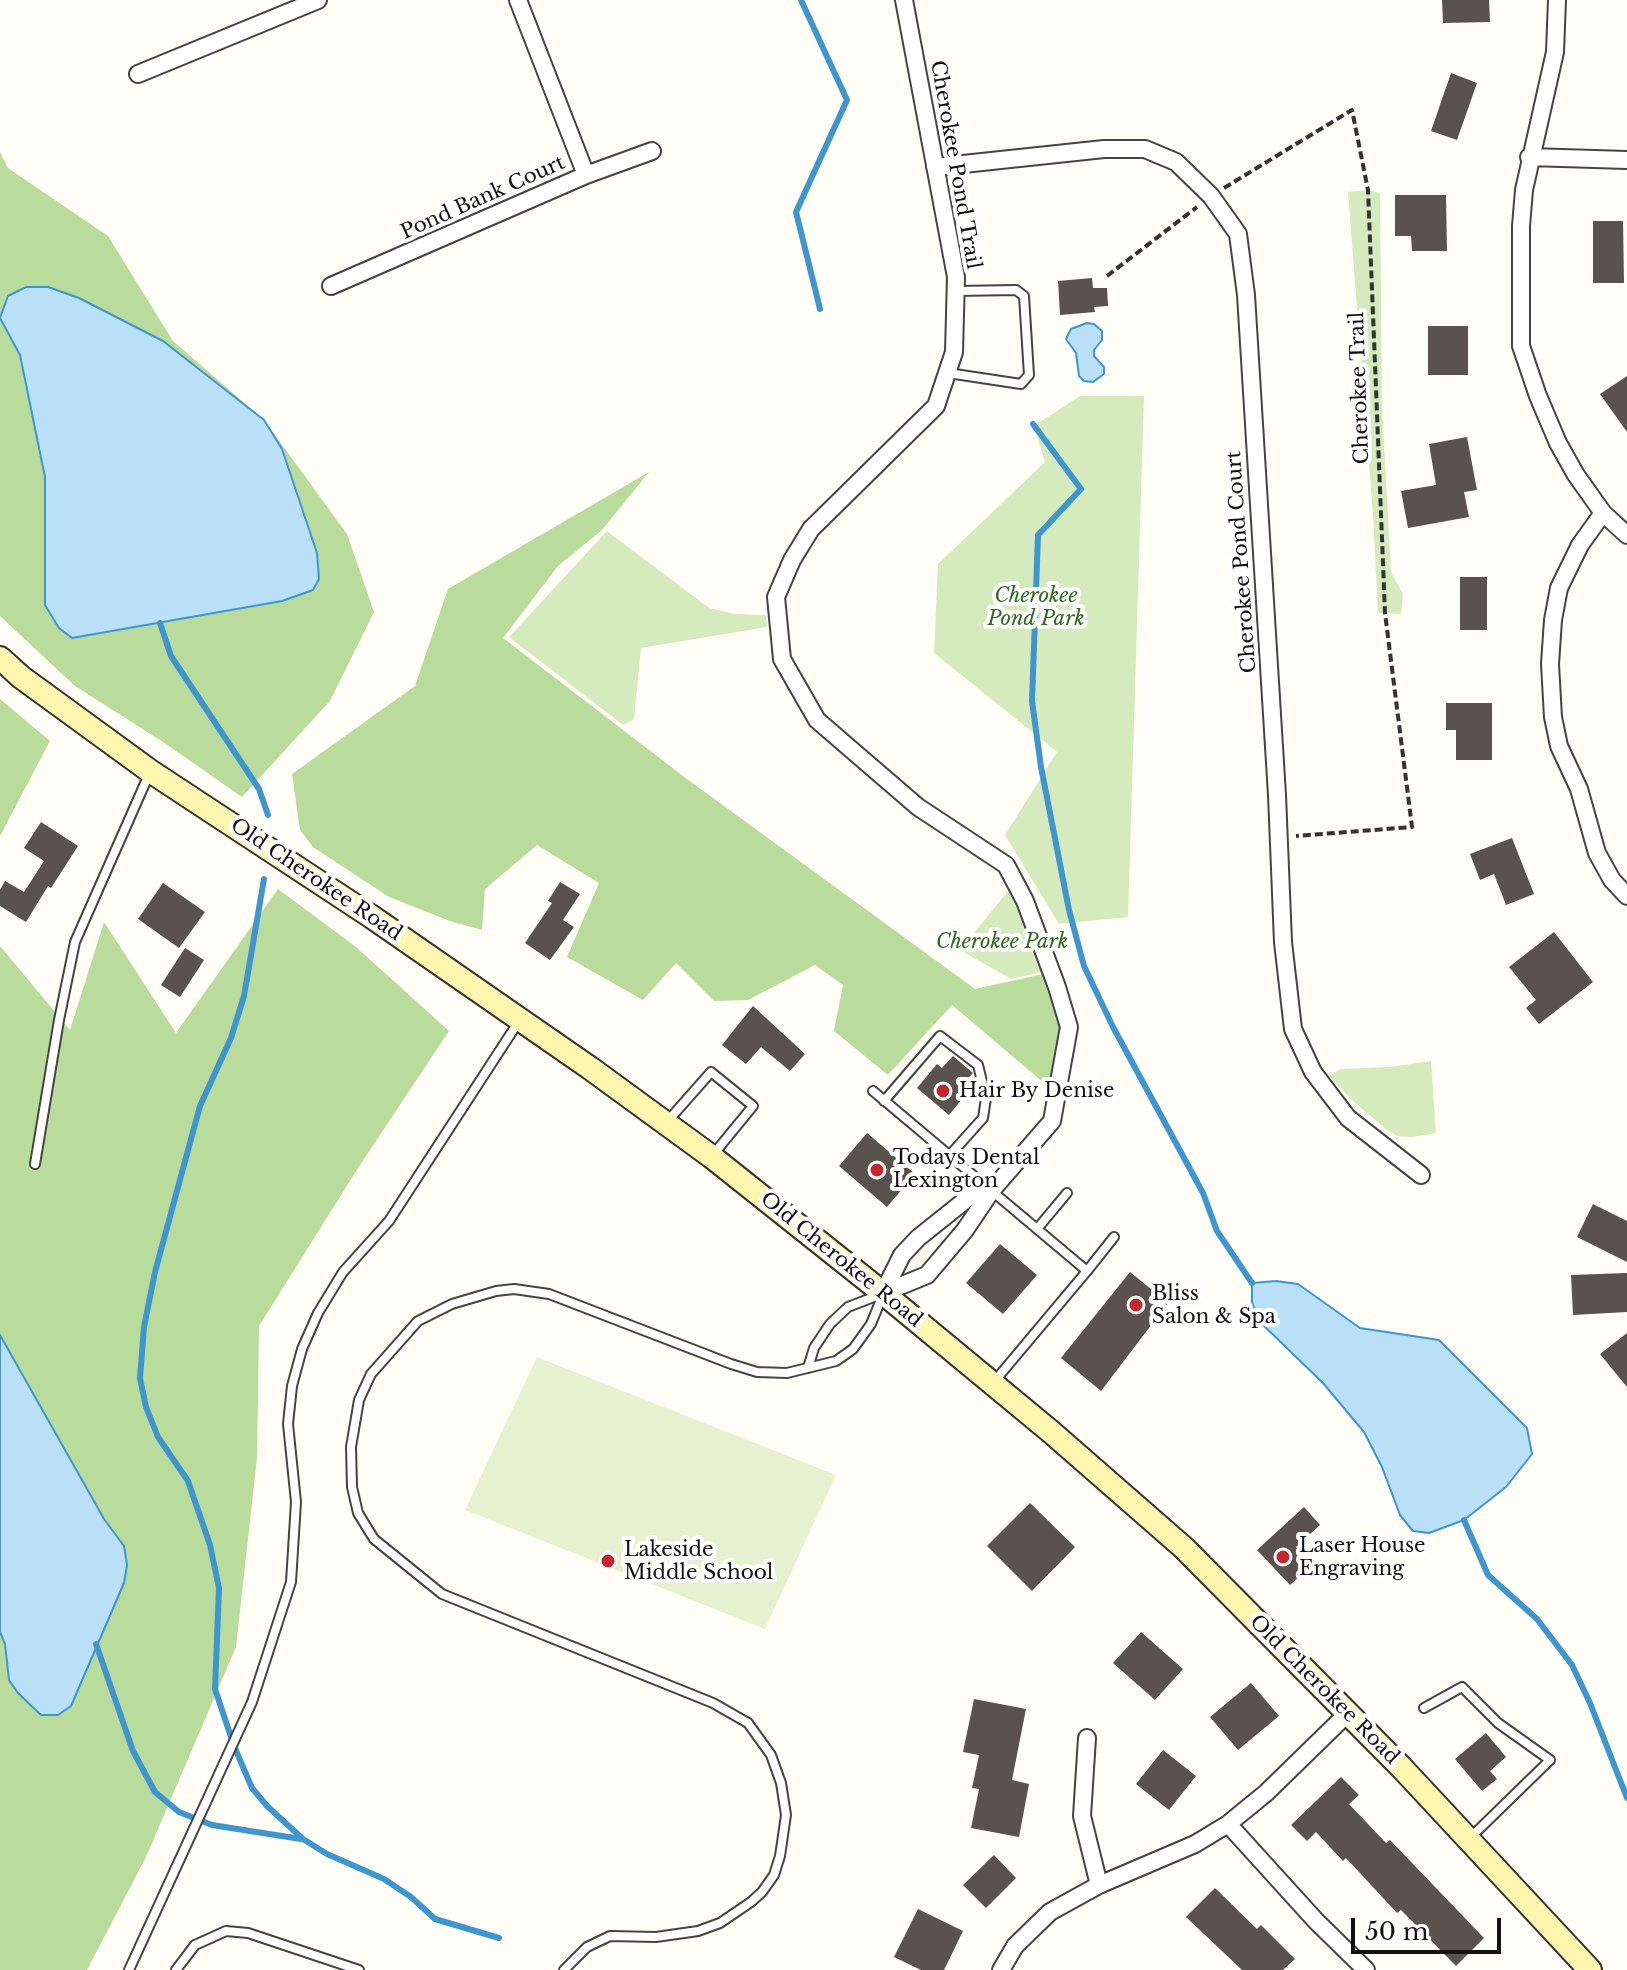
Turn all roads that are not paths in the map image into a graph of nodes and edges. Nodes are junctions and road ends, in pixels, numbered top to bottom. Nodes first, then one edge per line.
1 (318, 0) edge
2 (518, 0) edge
3 (904, 0) edge
4 (1557, 0) edge
5 (138, 74) dead end
6 (652, 151) dead end
7 (1529, 157) junction
8 (1627, 160) edge
9 (935, 167) junction
10 (586, 175) junction
11 (331, 286) dead end
12 (956, 291) junction
13 (948, 373) junction
14 (1603, 513) junction
15 (1627, 535) edge
16 (0, 658) edge
17 (150, 771) junction
18 (1627, 896) edge
19 (520, 1019) junction
20 (873, 1091) dead end
21 (884, 1101) junction
22 (666, 1123) junction
23 (950, 1155) junction
24 (712, 1157) junction
25 (35, 1164) dead end
26 (1421, 1175) dead end
27 (992, 1190) junction
28 (1067, 1193) dead end
29 (1037, 1229) junction
30 (1114, 1237) dead end
31 (1087, 1271) junction
32 (883, 1293) junction
33 (808, 1368) junction
34 (993, 1384) junction
35 (1424, 1708) dead end
36 (1347, 1714) junction
37 (1087, 1738) dead end
38 (1228, 1824) junction
39 (1468, 1839) junction
40 (1099, 1885) junction
41 (129, 1970) edge
42 (176, 1970) edge
43 (359, 1970) edge
44 (564, 1970) edge
45 (1001, 1970) edge
46 (1366, 1970) edge
47 (1590, 1970) edge

1 - 5 street
2 - 10 street
3 - 9 street, Cherokee Pond Trail
4 - 7 street
6 - 10 street, Pond Bank Court
7 - 8 street
7 - 14 street
9 - 12 street, Cherokee Pond Trail
9 - 26 street, Cherokee Pond Court
10 - 11 street, Pond Bank Court
12 - 13 street, Cherokee Pond Trail
12 - 13 lane
13 - 27 street, Cherokee Pond Trail
14 - 15 street
14 - 18 street
16 - 17 street, Old Cherokee Road
17 - 19 street, Old Cherokee Road
17 - 25 lane
19 - 22 street, Old Cherokee Road
19 - 41 lane
20 - 21 lane
21 - 23 lane
21 - 23 lane
22 - 24 street, Old Cherokee Road
22 - 24 lane
23 - 27 lane
24 - 32 street, Old Cherokee Road
27 - 29 lane
27 - 32 street, Cherokee Pond Trail
27 - 32 street, Cherokee Pond Trail
28 - 29 lane
29 - 31 lane
30 - 31 lane
31 - 34 lane
32 - 33 lane
32 - 33 lane
32 - 34 street, Old Cherokee Road
33 - 44 lane
34 - 36 street, Old Cherokee Road
35 - 39 lane
36 - 38 street
36 - 39 street, Old Cherokee Road
37 - 40 street
38 - 40 street
38 - 46 street
39 - 47 street, Old Cherokee Road
40 - 45 street
42 - 43 lane

